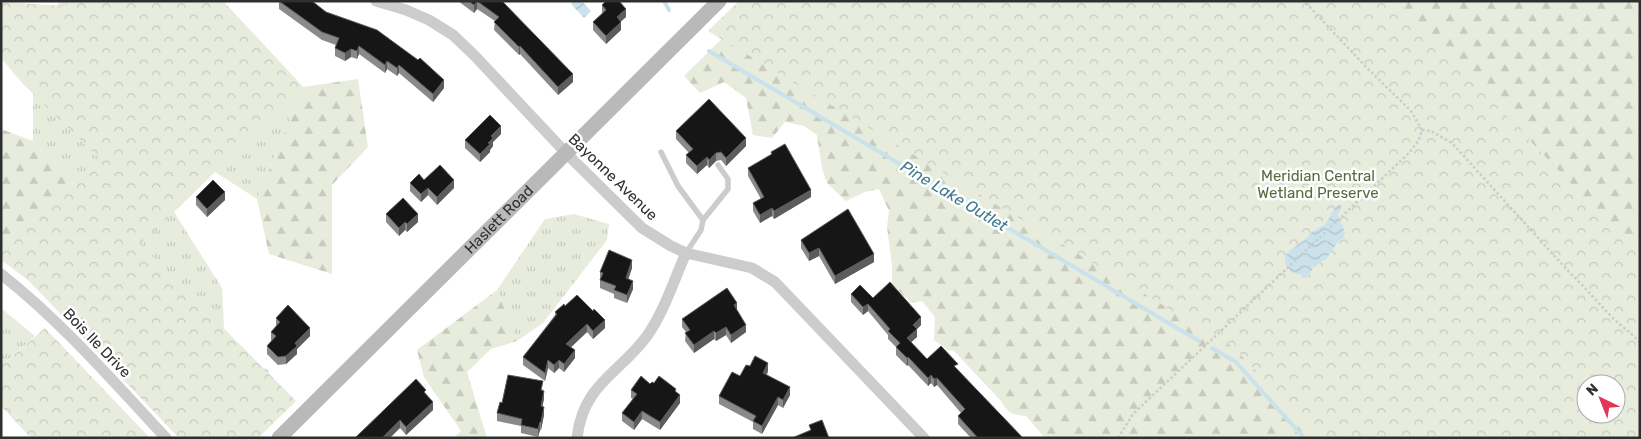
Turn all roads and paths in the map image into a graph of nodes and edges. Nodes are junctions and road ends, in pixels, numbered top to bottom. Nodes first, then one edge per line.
1 (376, 1) edge
2 (719, 1) edge
3 (1304, 1) edge
4 (1422, 130) junction
5 (661, 152) dead end
6 (566, 153) junction
7 (718, 165) dead end
8 (703, 220) junction
9 (686, 253) junction
10 (1, 274) edge
11 (1640, 343) edge
12 (166, 438) edge
13 (279, 438) edge
14 (577, 438) edge
15 (924, 438) edge
16 (1118, 438) edge

1 - 6 street, Bayonne Avenue
2 - 6 main road, Haslett Road
3 - 4 path
4 - 11 path
4 - 16 path
5 - 8 lane
6 - 9 street, Bayonne Avenue
6 - 13 main road, Haslett Road
7 - 8 lane
8 - 9 lane
9 - 14 street
9 - 15 street, Bayonne Avenue
10 - 12 street, Bois Ile Drive

